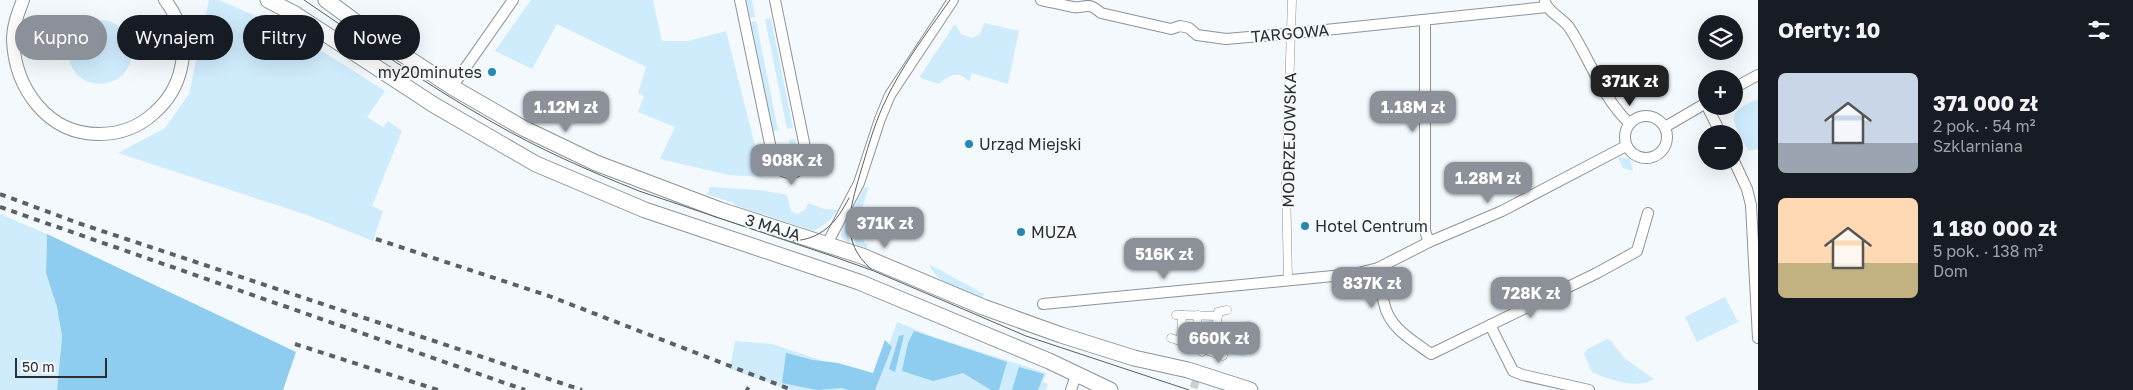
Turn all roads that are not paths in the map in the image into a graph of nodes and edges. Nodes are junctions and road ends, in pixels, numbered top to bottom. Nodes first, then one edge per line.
1 (23, 0) edge
2 (165, 0) edge
3 (268, 0) edge
4 (326, 0) edge
5 (513, 0) edge
6 (740, 0) edge
7 (775, 0) edge
8 (953, 0) edge
9 (1041, 0) edge
10 (1292, 0) edge
11 (1546, 3) edge
12 (1426, 20) junction
13 (1292, 34) junction
14 (1758, 75) edge
15 (1743, 83) edge
16 (452, 87) junction
17 (1698, 108) edge
18 (1629, 123) junction
19 (1665, 127) junction
20 (1626, 146) junction
21 (1738, 170) edge
22 (1648, 213) dead end
23 (1429, 242) junction
24 (827, 244) junction
25 (1378, 268) junction
26 (1288, 281) junction
27 (1043, 304) dead end
28 (1227, 310) dead end
29 (1215, 314) junction
30 (1198, 315) junction
31 (1490, 325) junction
32 (1200, 337) junction
33 (1171, 338) dead end
34 (1758, 338) edge
35 (1181, 339) junction
36 (1202, 350) junction
37 (1223, 356) dead end
38 (1076, 375) junction
39 (1071, 390) edge
40 (1110, 390) edge
41 (1250, 390) edge
42 (1589, 390) edge

1 - 2 street
3 - 38 main road, 3 MAJA
4 - 16 main road, 3 MAJA
5 - 16 street
6 - 7 street
8 - 24 street
9 - 13 street, TARGOWA
10 - 13 street, MODRZEJOWSKA
11 - 12 street, TARGOWA
11 - 18 street
12 - 13 street, TARGOWA
12 - 23 street
13 - 26 street, MODRZEJOWSKA
14 - 15 street
16 - 24 main road, 3 MAJA
17 - 19 street
18 - 19 street
18 - 20 street
19 - 20 street
20 - 23 street
21 - 34 street
22 - 31 street
23 - 25 street
24 - 41 main road, 3 MAJA
25 - 26 street
25 - 31 street
26 - 27 street
28 - 29 street
29 - 30 street
29 - 32 street
30 - 32 street
30 - 35 street
31 - 42 street
32 - 35 street
32 - 36 street
33 - 35 street
35 - 36 street
36 - 37 street
38 - 39 street
38 - 40 main road, 3 MAJA

